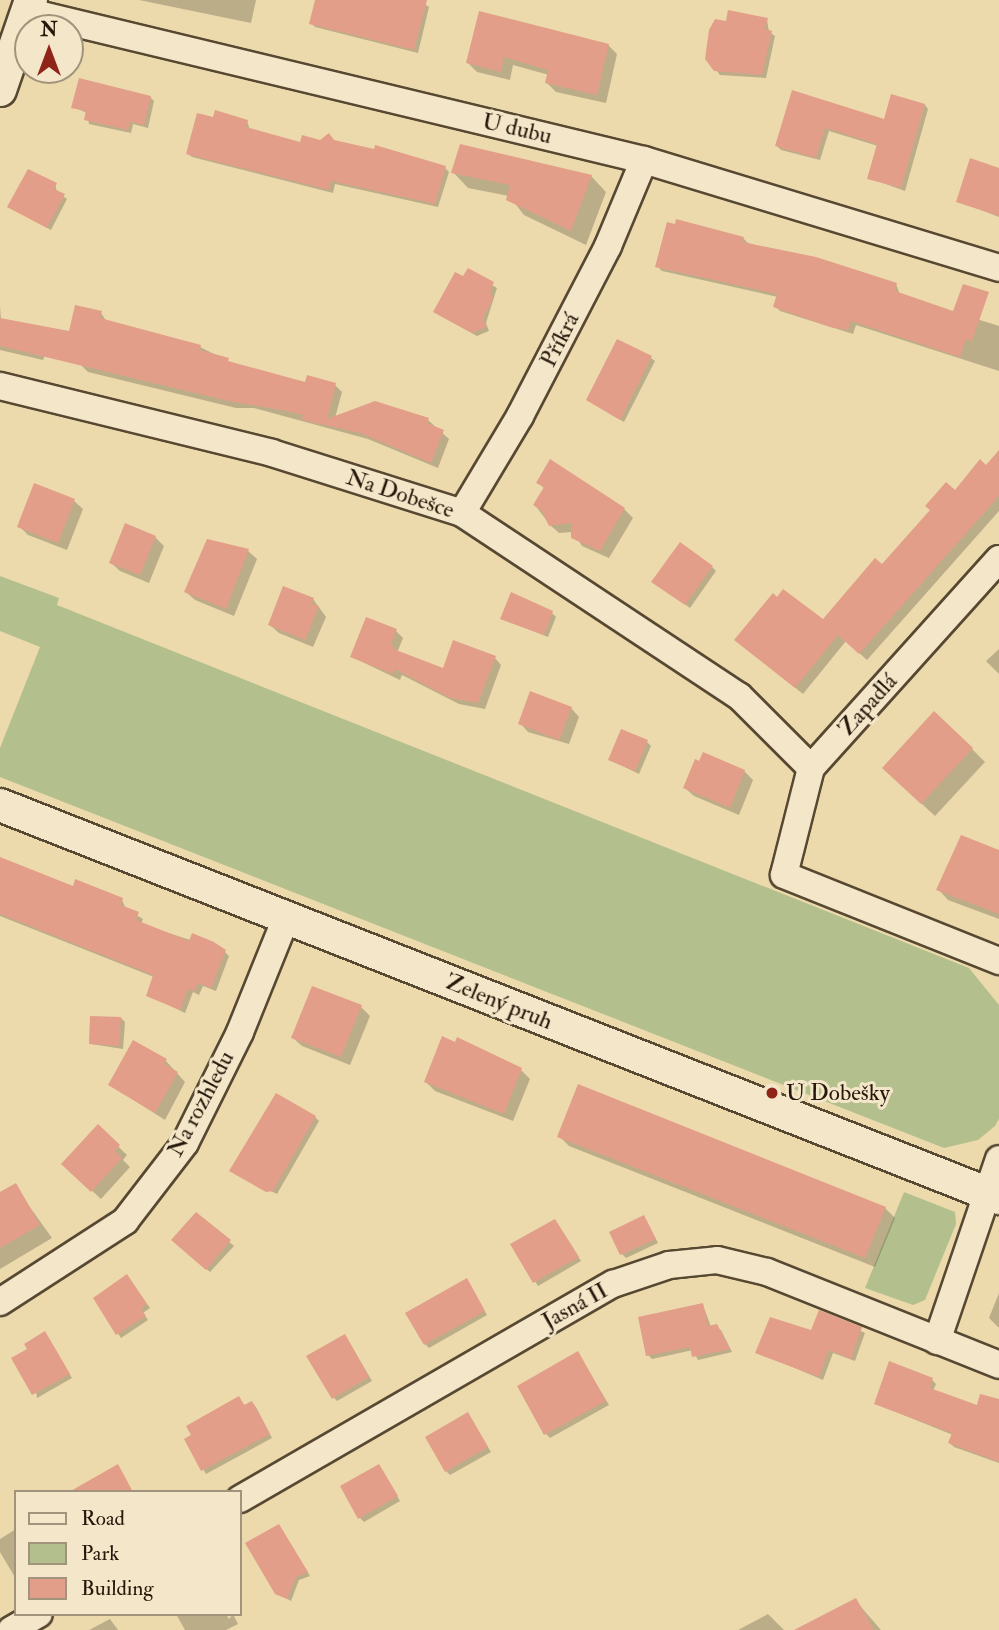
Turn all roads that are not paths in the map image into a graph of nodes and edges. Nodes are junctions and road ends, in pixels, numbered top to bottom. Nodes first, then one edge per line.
1 (30, 6) edge
2 (0, 90) edge
3 (644, 160) junction
4 (999, 268) edge
5 (0, 386) edge
6 (462, 513) junction
7 (999, 559) edge
8 (811, 768) junction
9 (0, 805) edge
10 (286, 918) junction
11 (999, 961) edge
12 (999, 1159) edge
13 (994, 1196) edge
14 (0, 1302) edge
15 (937, 1341) junction
16 (999, 1365) edge
17 (242, 1498) edge
18 (36, 1616) edge
19 (11, 1630) edge

1 - 2 street
1 - 3 street, U dubu
3 - 4 street, U dubu
3 - 6 street, Příkrá
5 - 6 street, Na Dobešce
6 - 8 street, Na Dobešce
7 - 8 street, Zapadlá
8 - 11 street, Zapadlá
9 - 10 street, Zelený pruh
10 - 13 street, Zelený pruh
10 - 14 street, Na rozhledu
12 - 13 street
13 - 15 street
15 - 16 street, Jasná II
15 - 17 street, Jasná II
18 - 19 street

